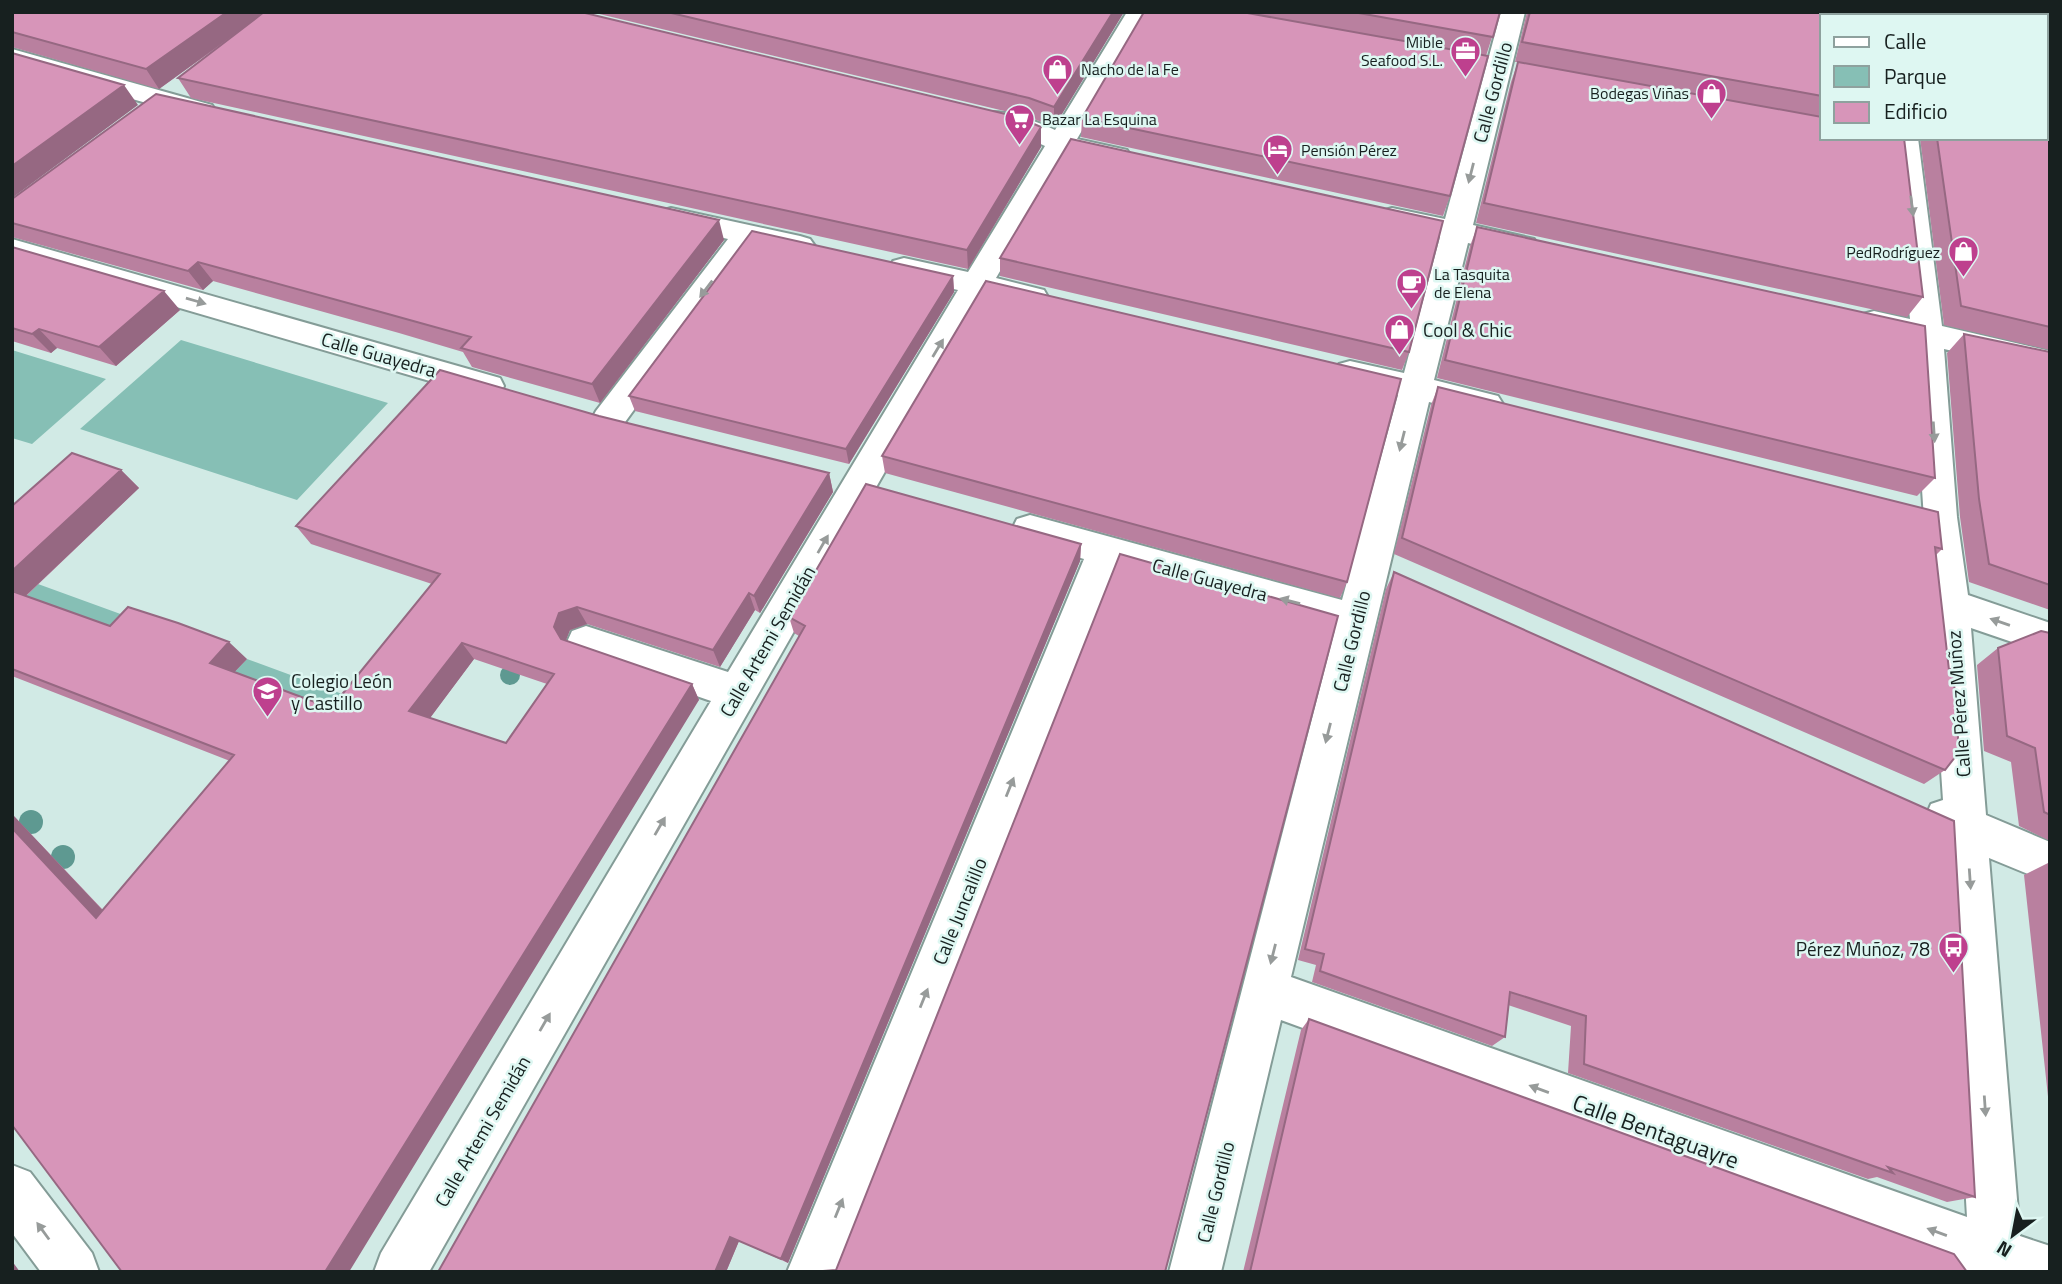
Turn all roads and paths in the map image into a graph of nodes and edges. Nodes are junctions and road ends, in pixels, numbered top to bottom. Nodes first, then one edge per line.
1 (1139, 12) edge
2 (1513, 12) edge
3 (12, 57) edge
4 (198, 78) edge
5 (155, 110) junction
6 (964, 112) edge
7 (233, 118) edge
8 (1895, 140) edge
9 (1062, 144) junction
10 (1141, 162) edge
11 (639, 210) edge
12 (1366, 211) edge
13 (1456, 231) junction
14 (747, 234) junction
15 (12, 249) edge
16 (1549, 251) edge
17 (828, 252) edge
18 (882, 263) edge
19 (977, 284) junction
20 (1056, 302) edge
21 (1841, 315) edge
22 (1927, 334) junction
23 (2050, 362) edge
24 (1322, 365) edge
25 (1415, 387) junction
26 (515, 393) edge
27 (1509, 410) edge
28 (608, 420) edge
29 (846, 479) junction
30 (898, 493) edge
31 (1002, 522) edge
32 (1105, 550) junction
33 (1371, 563) junction
34 (1409, 580) edge
35 (1951, 605) junction
36 (1356, 620) junction
37 (2050, 639) edge
38 (586, 642) dead end
39 (738, 693) junction
40 (1916, 804) edge
41 (1966, 827) junction
42 (2050, 863) edge
43 (1264, 991) junction
44 (12, 1190) edge
45 (1996, 1262) edge
46 (73, 1272) edge
47 (400, 1272) edge
48 (813, 1272) edge
49 (1195, 1272) edge
50 (2048, 1272) edge

1 - 9 street, Calle Artemi Semidán
2 -> 13 street, Calle Gordillo
3 - 5 street
4 - 5 street
5 - 7 street
6 - 9 street
8 -> 22 street, Calle Pérez Muñoz
9 - 10 street
9 - 19 street, Calle Artemi Semidán
11 - 14 street
12 - 13 street
13 - 16 street
13 - 25 street, Calle Gordillo
14 - 17 street
14 -> 28 street
15 -> 26 street, Calle Guayedra
18 - 19 street
19 - 20 street
29 -> 19 street, Calle Artemi Semidán
21 - 22 street
22 - 23 street
22 -> 35 street, Calle Pérez Muñoz
24 - 25 street
25 - 27 street
25 -> 33 street, Calle Gordillo
29 - 30 street
39 -> 29 street, Calle Artemi Semidán
31 - 32 street, Calle Guayedra
36 -> 32 street, Calle Guayedra
48 -> 32 street, Calle Juncalillo
33 - 34 street
33 - 36 street, Calle Gordillo
37 -> 35 street
35 - 41 street, Calle Pérez Muñoz
36 -> 43 street, Calle Gordillo
38 - 39 street
47 -> 39 street, Calle Artemi Semidán
40 - 41 street
41 - 42 street
41 -> 45 street, Calle Pérez Muñoz
45 -> 43 street, Calle Bentaguayre
43 - 49 street, Calle Gordillo
46 -> 44 street
45 - 50 street, Calle Bentaguayre

